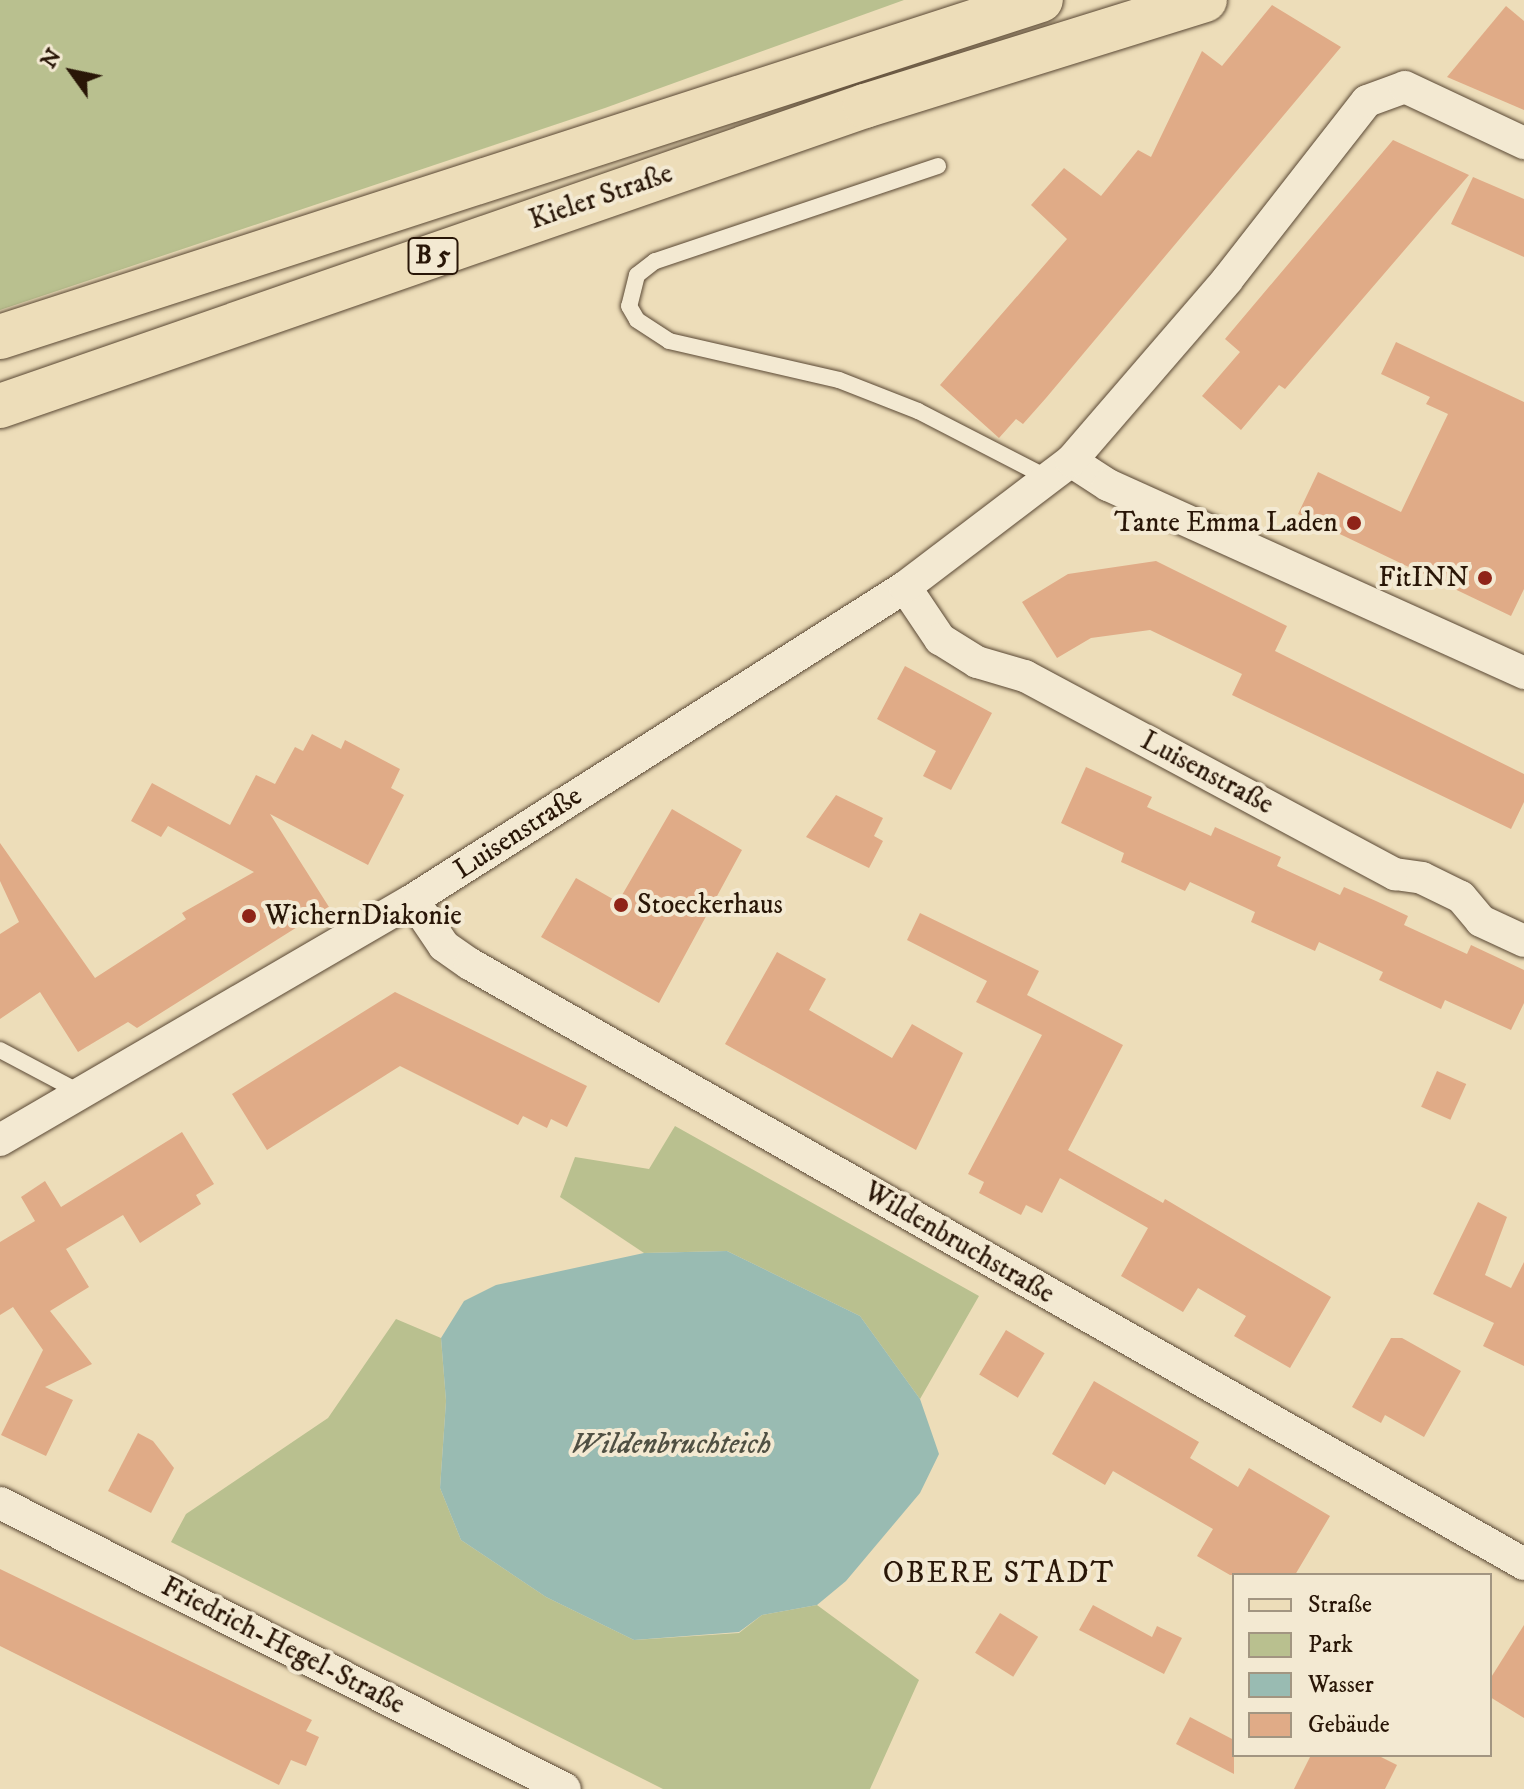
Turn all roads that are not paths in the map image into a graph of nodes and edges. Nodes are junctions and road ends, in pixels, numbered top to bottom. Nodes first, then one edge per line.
1 (1041, 0) edge
2 (1205, 0) edge
3 (1524, 143) edge
4 (938, 166) dead end
5 (0, 337) edge
6 (0, 406) edge
7 (1059, 469) junction
8 (905, 587) junction
9 (1524, 673) edge
10 (413, 900) junction
11 (1524, 941) edge
12 (0, 1050) edge
13 (83, 1094) junction
14 (0, 1140) edge
15 (0, 1503) edge
16 (1524, 1564) edge
17 (565, 1789) edge

1 - 5 main road, Kieler Straße / B 5
2 - 6 main road, Kieler Straße / B 5
3 - 7 street, Luisenstraße
4 - 7 lane
7 - 8 street, Luisenstraße
7 - 9 street
8 - 10 street, Luisenstraße
8 - 11 street, Luisenstraße
10 - 13 street, Luisenstraße
10 - 16 street, Wildenbruchstraße
12 - 13 lane
13 - 14 street, Luisenstraße
15 - 17 street, Friedrich-Hegel-Straße

